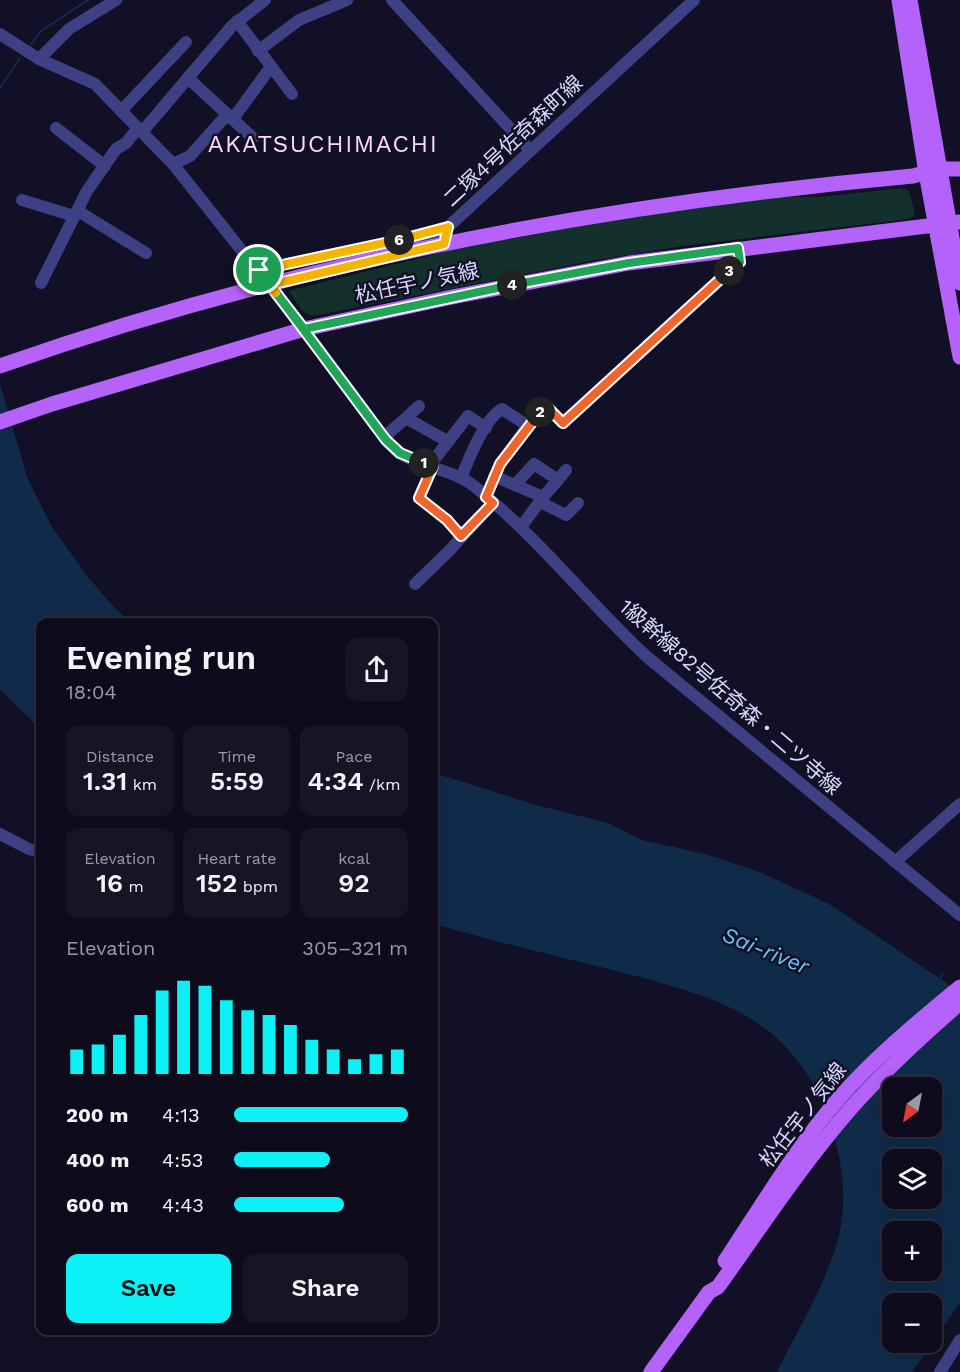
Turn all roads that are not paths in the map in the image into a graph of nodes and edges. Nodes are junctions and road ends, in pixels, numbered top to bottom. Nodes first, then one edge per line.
1 (116, 0) edge
2 (264, 0) edge
3 (347, 0) edge
4 (392, 0) edge
5 (694, 0) edge
6 (899, 0) edge
7 (910, 0) edge
8 (237, 21) junction
9 (0, 34) edge
10 (186, 42) dead end
11 (258, 51) junction
12 (39, 59) junction
13 (270, 68) junction
14 (188, 78) junction
15 (292, 94) dead end
16 (121, 111) junction
17 (229, 116) junction
18 (57, 128) dead end
19 (140, 130) junction
20 (253, 138) dead end
21 (530, 150) junction
22 (173, 165) junction
23 (105, 166) junction
24 (960, 169) edge
25 (933, 171) junction
26 (22, 201) dead end
27 (76, 213) junction
28 (948, 223) edge
29 (448, 227) junction
30 (444, 244) junction
31 (738, 248) junction
32 (146, 253) dead end
33 (259, 270) junction
34 (41, 283) dead end
35 (960, 283) edge
36 (270, 285) junction
37 (304, 329) junction
38 (960, 357) edge
39 (0, 366) edge
40 (418, 406) dead end
41 (405, 418) junction
42 (0, 422) edge
43 (528, 426) junction
44 (486, 428) junction
45 (384, 437) junction
46 (447, 441) junction
47 (432, 466) junction
48 (566, 470) dead end
49 (495, 476) junction
50 (461, 478) junction
51 (558, 480) junction
52 (515, 485) junction
53 (489, 500) junction
54 (542, 500) junction
55 (578, 503) dead end
56 (521, 526) junction
57 (461, 536) junction
58 (415, 584) dead end
59 (960, 804) edge
60 (0, 834) edge
61 (36, 851) edge
62 (895, 862) junction
63 (960, 915) edge
64 (960, 987) edge
65 (960, 1003) edge
66 (709, 1292) junction
67 (960, 1340) edge
68 (651, 1372) edge
69 (940, 1372) edge

1 - 12 street
2 - 8 street
3 - 11 street
4 - 21 street
5 - 21 street, 二塚4号佐奇森町線
6 - 25 main road
7 - 25 main road
8 - 11 street
8 - 14 street
9 - 12 street, 1級幹線82号佐奇森・二ツ寺線
10 - 16 street
11 - 13 street
12 - 16 street, 1級幹線82号佐奇森・二ツ寺線
13 - 15 street
13 - 17 street
14 - 17 street
14 - 19 street
16 - 19 street, 1級幹線82号佐奇森・二ツ寺線
17 - 20 street
17 - 22 street
18 - 23 street
19 - 22 street, 1級幹線82号佐奇森・二ツ寺線
19 - 23 street
21 - 29 street, 二塚4号佐奇森町線
22 - 33 street, 1級幹線82号佐奇森・二ツ寺線
23 - 27 street
24 - 25 main road, 松任宇ノ気線
25 - 28 main road
25 - 30 main road, 松任宇ノ気線
26 - 27 street
27 - 32 street
27 - 34 street
28 - 31 main road, 松任宇ノ気線
28 - 35 main road
28 - 38 main road
29 - 30 street
29 - 33 street, 二塚4号佐奇森町線
30 - 36 main road, 松任宇ノ気線
31 - 37 main road, 松任宇ノ気線
31 - 43 street
33 - 36 street, 1級幹線82号佐奇森・二ツ寺線
36 - 37 street, 1級幹線82号佐奇森・二ツ寺線
36 - 39 main road, 松任宇ノ気線
37 - 42 main road, 松任宇ノ気線
37 - 45 street, 1級幹線82号佐奇森・二ツ寺線
40 - 41 street
41 - 45 street
41 - 46 street
43 - 44 street
43 - 49 street
44 - 46 street
44 - 50 street
45 - 47 street, 1級幹線82号佐奇森・二ツ寺線
46 - 47 street
47 - 50 street, 1級幹線82号佐奇森・二ツ寺線
47 - 57 street
48 - 51 street
49 - 52 street
49 - 53 street
50 - 53 street, 1級幹線82号佐奇森・二ツ寺線
51 - 52 street
51 - 54 street
52 - 54 street
53 - 56 street, 1級幹線82号佐奇森・二ツ寺線
53 - 57 street
54 - 55 street
54 - 56 street
56 - 62 street, 1級幹線82号佐奇森・二ツ寺線
57 - 58 street
59 - 62 street
60 - 61 street
62 - 63 street, 1級幹線82号佐奇森・二ツ寺線
64 - 66 main road, 松任宇ノ気線
65 - 66 main road, 松任宇ノ気線
66 - 68 main road, 松任宇ノ気線
67 - 69 street

